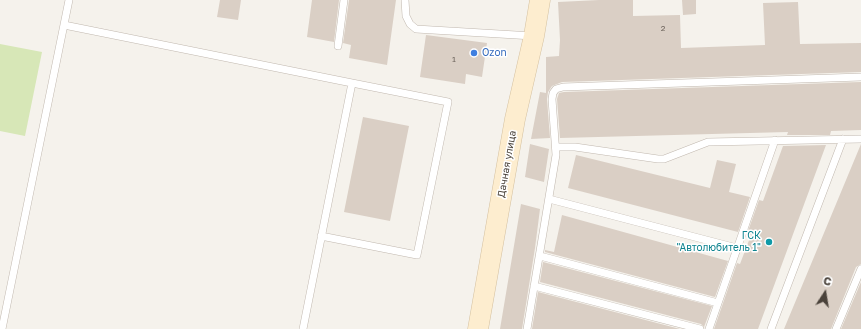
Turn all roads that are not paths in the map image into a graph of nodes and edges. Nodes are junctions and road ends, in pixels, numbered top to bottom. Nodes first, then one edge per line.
1 (70, 0) edge
2 (344, 0) edge
3 (405, 0) edge
4 (540, 0) edge
5 (64, 25) junction
6 (534, 36) junction
7 (338, 46) dead end
8 (861, 77) edge
9 (352, 83) junction
10 (843, 139) junction
11 (861, 139) edge
12 (775, 140) junction
13 (556, 146) junction
14 (549, 199) junction
15 (322, 236) junction
16 (737, 248) junction
17 (540, 256) junction
18 (861, 269) edge
19 (534, 286) junction
20 (718, 303) junction
21 (2, 329) edge
22 (303, 329) edge
23 (478, 329) edge
24 (527, 329) edge
25 (700, 329) edge
26 (709, 329) edge
27 (771, 329) edge
28 (836, 329) edge

1 - 5 lane
2 - 7 lane
3 - 6 lane
4 - 6 street, Дачная улица
5 - 9 lane
5 - 21 lane
6 - 23 street, Дачная улица
8 - 13 lane
9 - 15 lane
9 - 15 lane
10 - 11 lane
10 - 12 lane
10 - 27 lane
12 - 13 lane
12 - 16 lane
13 - 14 lane
14 - 16 lane
14 - 17 lane
15 - 22 lane
16 - 20 lane
17 - 19 lane
17 - 20 lane
18 - 28 lane
19 - 24 lane
19 - 25 lane
20 - 26 lane

